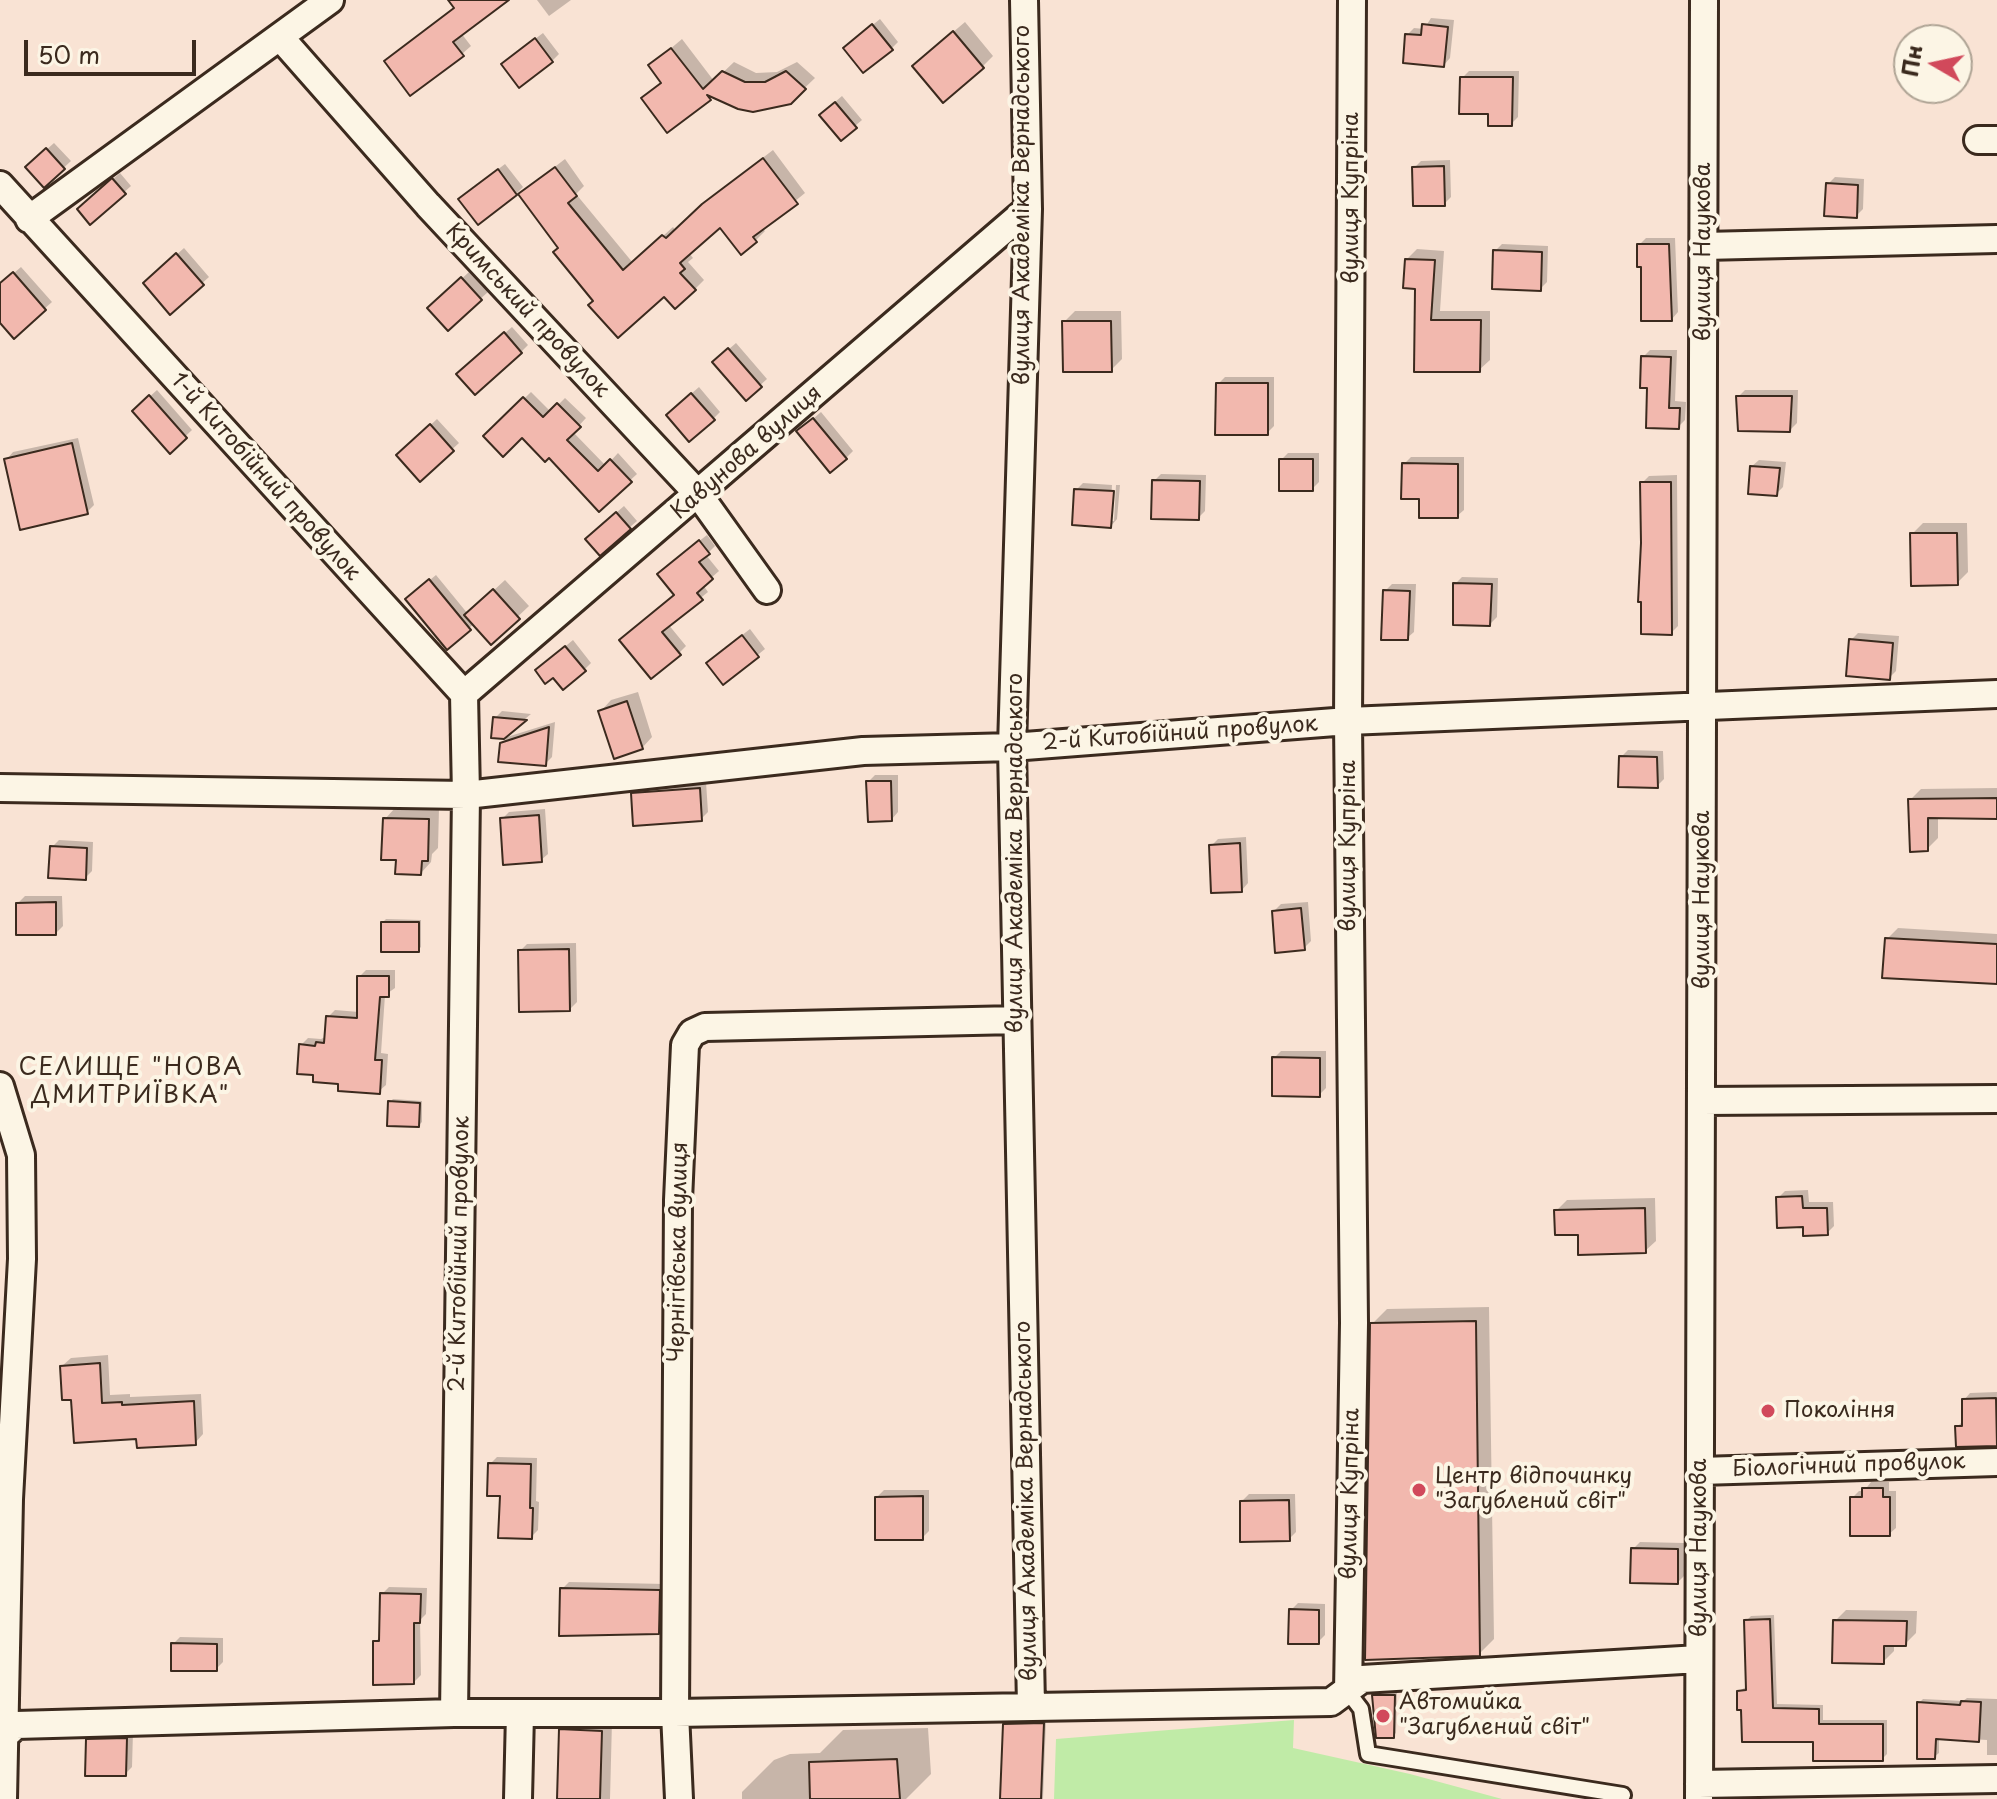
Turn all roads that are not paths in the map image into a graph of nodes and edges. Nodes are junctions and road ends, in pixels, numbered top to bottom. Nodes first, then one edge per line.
1 (330, 0) edge
2 (1024, 0) edge
3 (1352, 0) edge
4 (1704, 1) edge
5 (280, 37) junction
6 (0, 185) edge
7 (1028, 209) junction
8 (29, 219) junction
9 (1997, 239) edge
10 (1704, 246) junction
11 (699, 495) junction
12 (767, 590) dead end
13 (464, 694) junction
14 (1997, 694) edge
15 (1704, 708) junction
16 (1348, 721) junction
17 (1012, 747) junction
18 (0, 788) edge
19 (466, 795) junction
20 (1017, 1020) junction
21 (0, 1086) edge
22 (1997, 1099) edge
23 (1702, 1101) junction
24 (1997, 1462) edge
25 (1700, 1471) junction
26 (5, 1499) edge
27 (1699, 1659) junction
28 (1348, 1692) junction
29 (1031, 1706) junction
30 (454, 1713) junction
31 (520, 1713) junction
32 (675, 1713) junction
33 (2, 1738) edge
34 (1997, 1779) edge
35 (1699, 1792) edge
36 (1623, 1795) dead end
37 (3, 1799) edge
38 (518, 1799) edge
39 (679, 1799) edge

1 - 5 street
2 - 7 street, вулиця Академіка Вернадського
3 - 16 street, вулиця Купріна
4 - 10 street, вулиця Наукова
5 - 8 street
5 - 11 street, Кримський провулок
6 - 8 street, 1-й Китобійний провулок
7 - 11 street, Кавунова вулиця
7 - 17 street, вулиця Академіка Вернадського
8 - 13 street, 1-й Китобійний провулок
9 - 10 street
10 - 15 street, вулиця Наукова
11 - 12 street, Кримський провулок
11 - 13 street, Кавунова вулиця
13 - 19 street
14 - 15 street, 2-й Китобійний провулок
15 - 16 street, 2-й Китобійний провулок
15 - 23 street, вулиця Наукова
16 - 17 street, 2-й Китобійний провулок
16 - 28 street, вулиця Купріна
17 - 19 street, 2-й Китобійний провулок
17 - 20 street, вулиця Академіка Вернадського
18 - 19 street, 2-й Китобійний провулок
19 - 30 street, 2-й Китобійний провулок
20 - 29 street, вулиця Академіка Вернадського
20 - 32 street, Чернігівська вулиця
21 - 26 street
22 - 23 street
23 - 25 street, вулиця Наукова
24 - 25 street, Біологічний провулок
25 - 27 street, вулиця Наукова
26 - 33 street
27 - 28 street
27 - 35 street, вулиця Наукова
28 - 29 street
28 - 36 lane
29 - 32 street
30 - 31 street
30 - 33 street
31 - 32 street
31 - 38 street
32 - 39 street, Чернігівська вулиця
33 - 37 street
34 - 35 street

